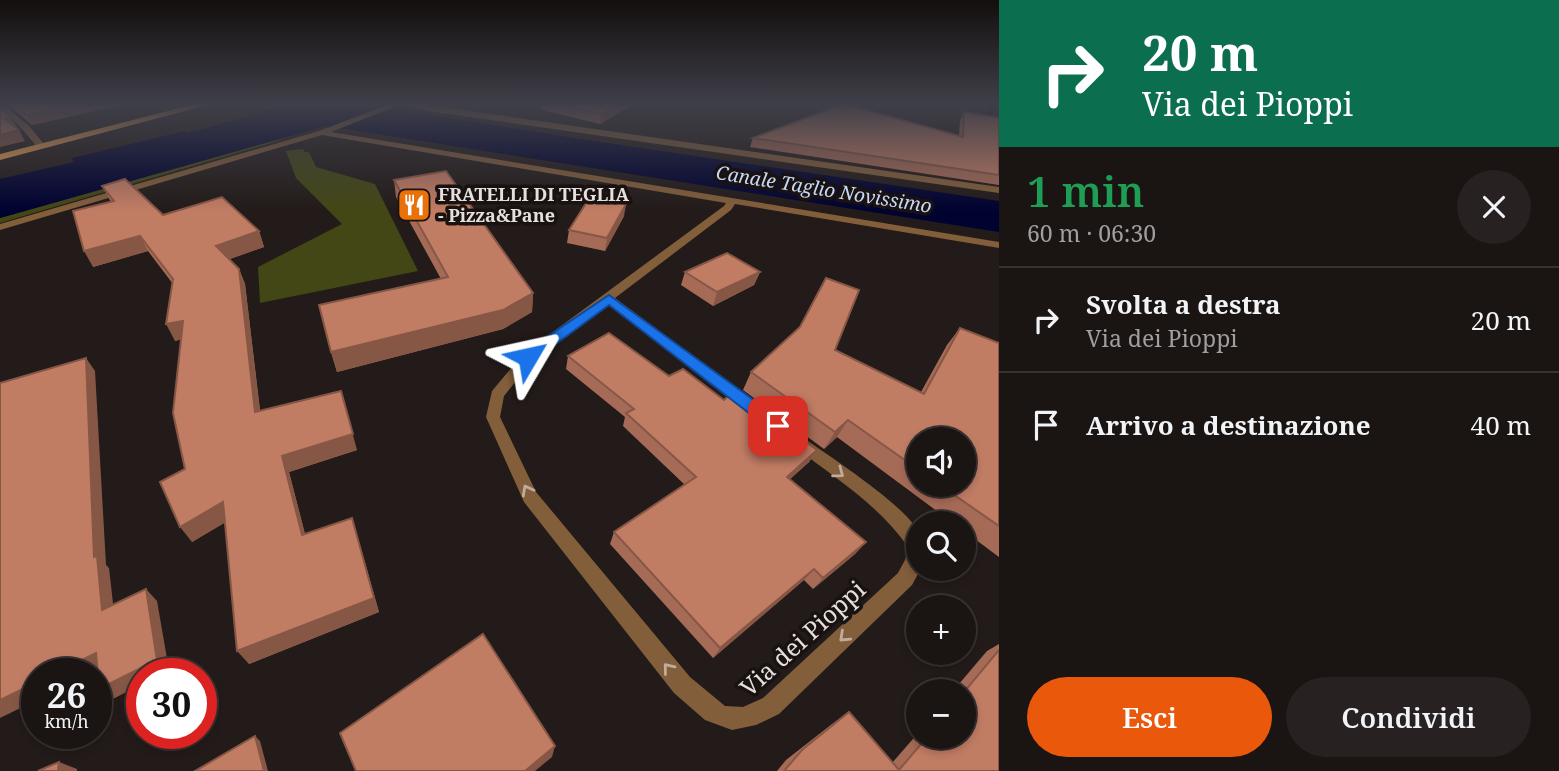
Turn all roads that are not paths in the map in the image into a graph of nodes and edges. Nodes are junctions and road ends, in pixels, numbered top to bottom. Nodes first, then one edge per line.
1 (35, 139) edge
2 (69, 139) edge
3 (302, 139) edge
4 (357, 139) edge
5 (644, 139) edge
6 (699, 139) edge
7 (41, 146) junction
8 (695, 146) junction
9 (0, 157) edge
10 (999, 190) edge
11 (731, 202) junction
12 (0, 227) edge
13 (999, 245) edge
14 (609, 299) junction
15 (763, 415) edge
16 (785, 432) edge

1 - 7 street
2 - 7 main road
3 - 12 street
4 - 11 street
5 - 8 street
6 - 8 street
7 - 9 main road
8 - 10 street
11 - 13 street
11 - 14 street, Via dei Pioppi
14 - 15 street
16 -> 14 street, Via dei Pioppi

